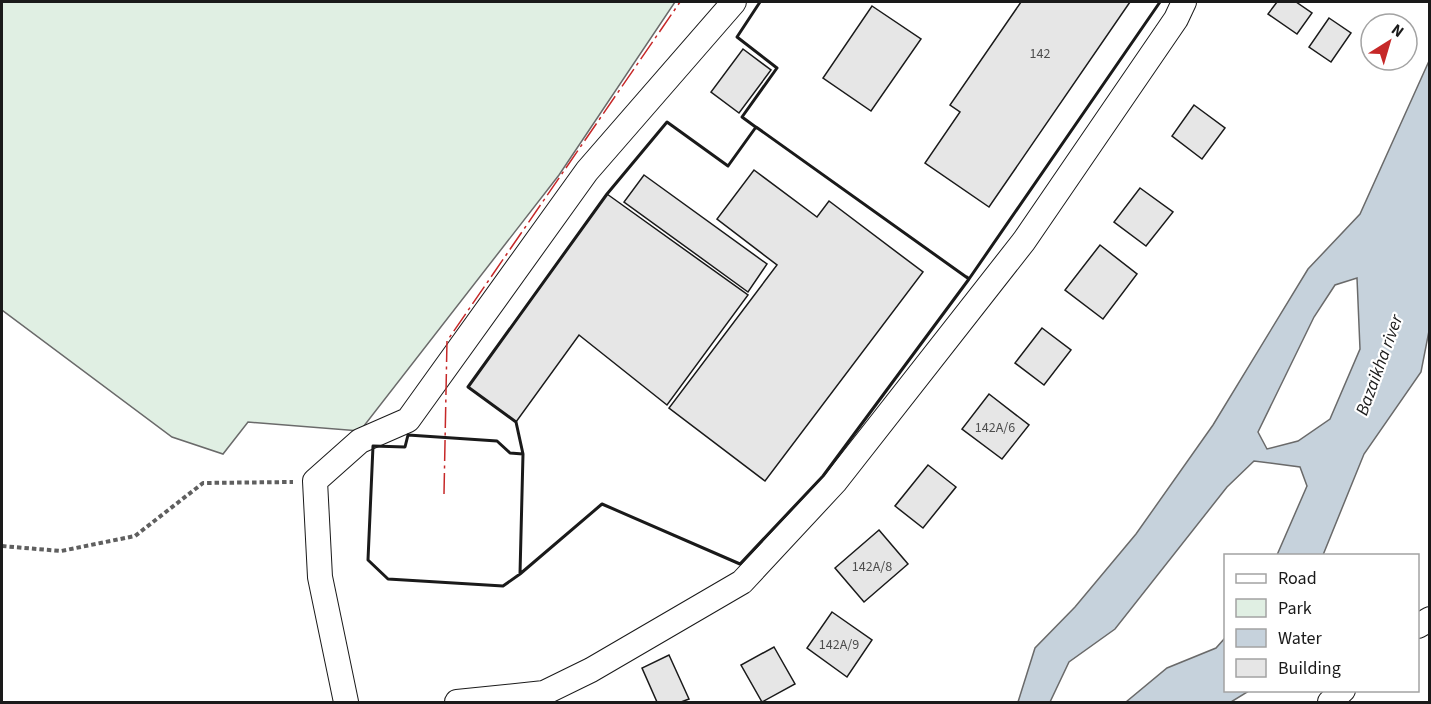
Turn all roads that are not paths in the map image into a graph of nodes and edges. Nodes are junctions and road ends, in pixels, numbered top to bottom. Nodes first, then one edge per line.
1 (734, 2) edge
2 (1184, 2) edge
3 (346, 702) edge
4 (457, 702) edge

1 - 3 street
2 - 4 street

